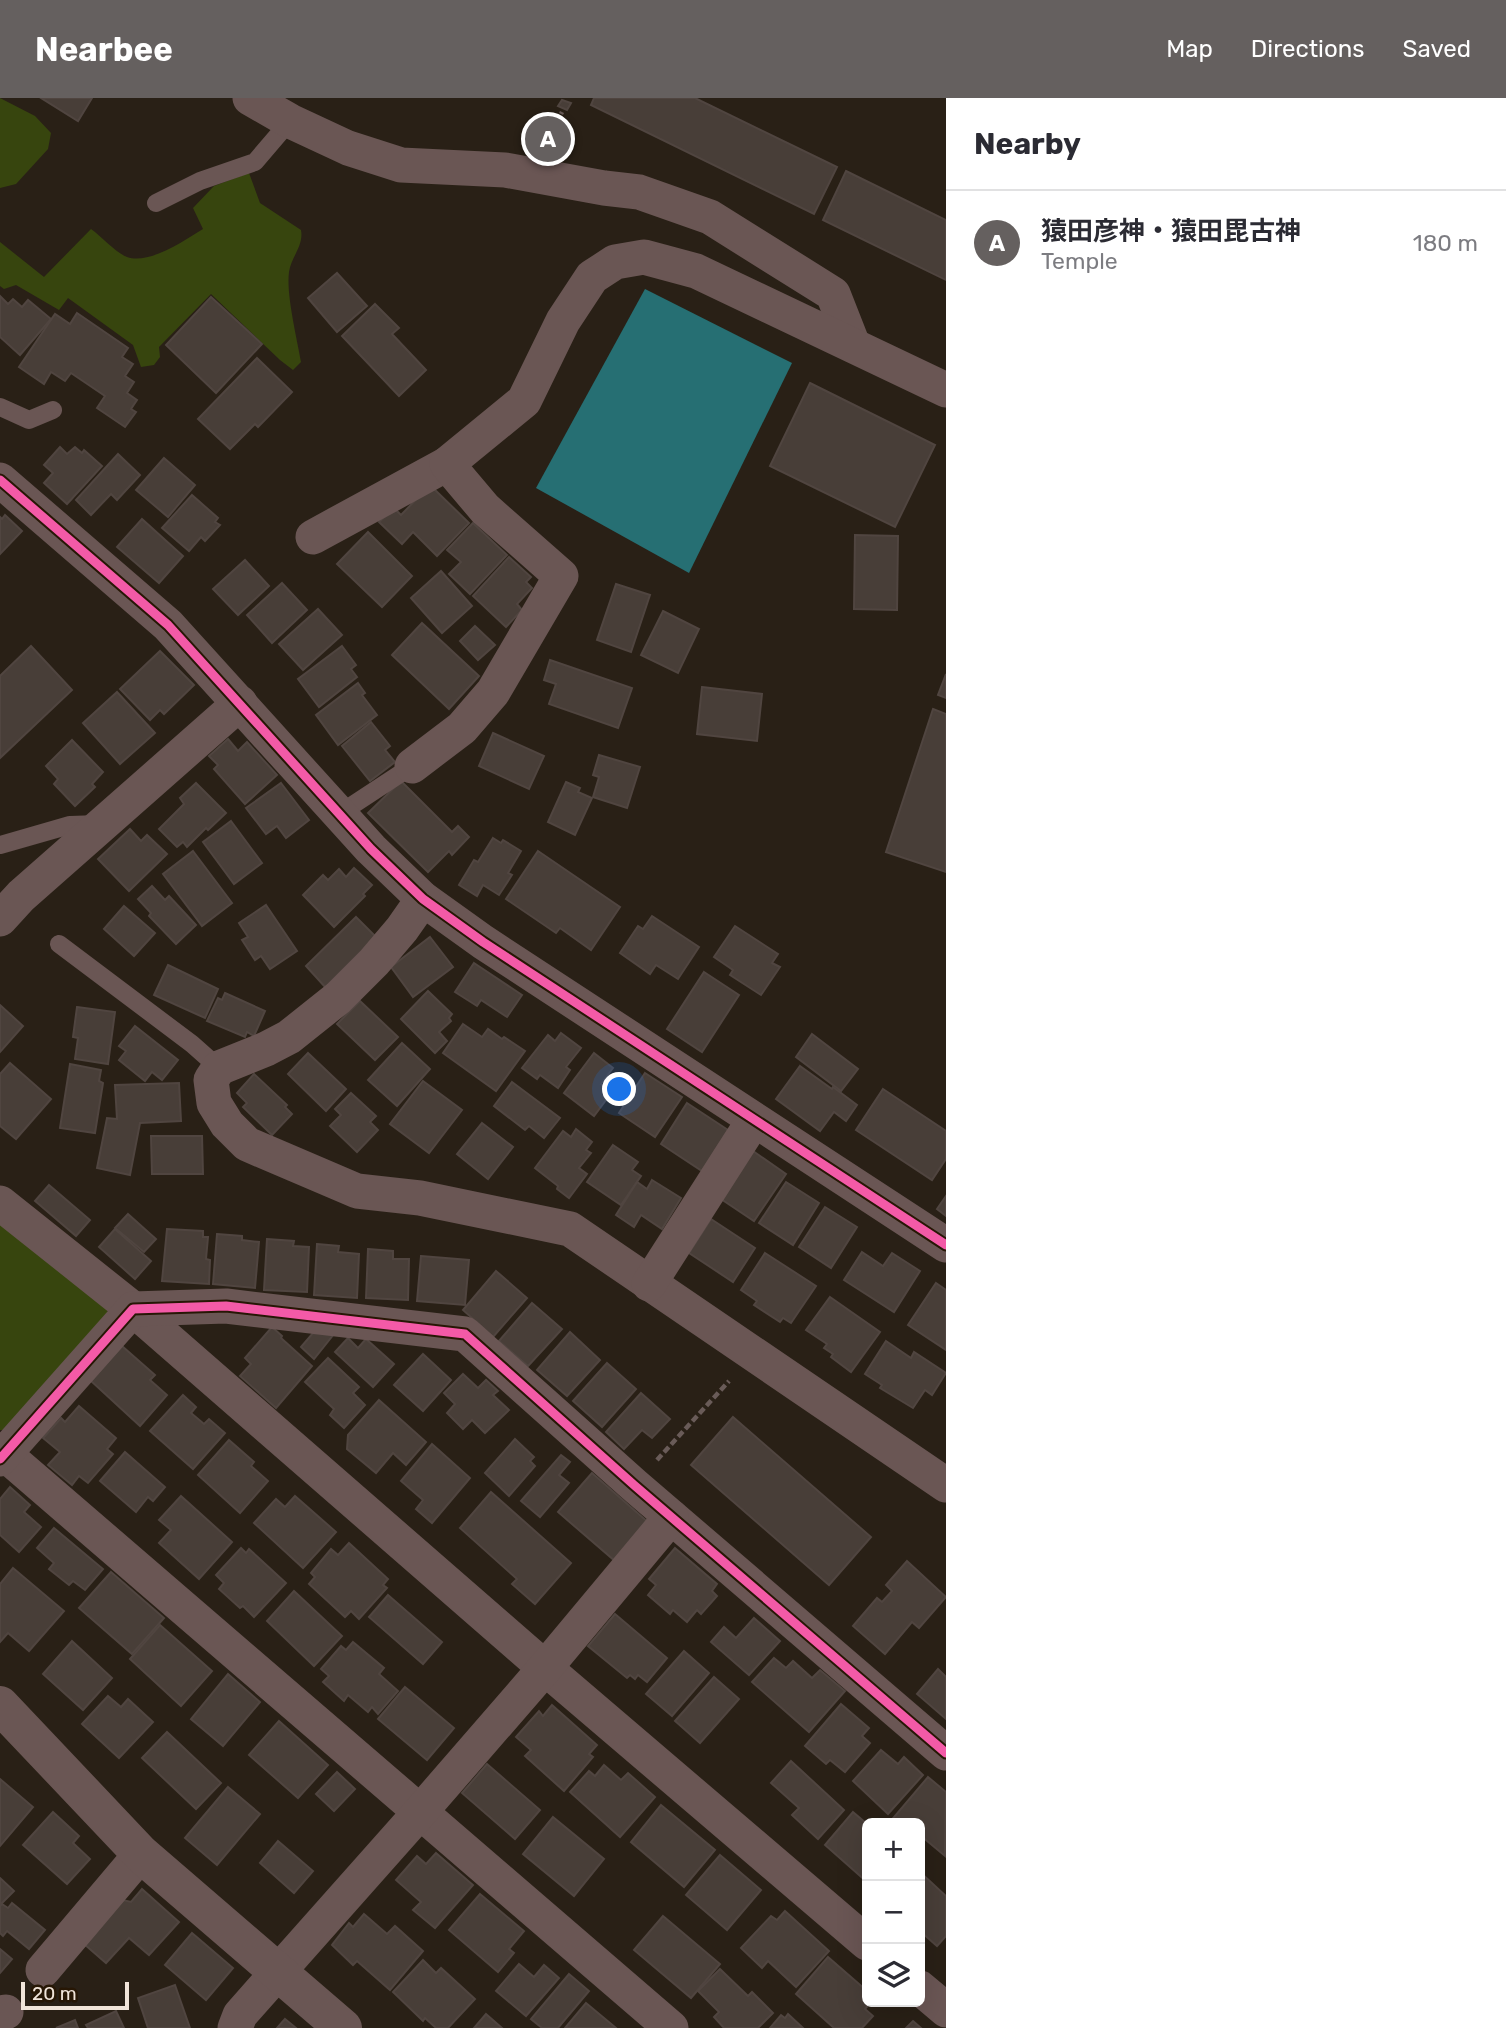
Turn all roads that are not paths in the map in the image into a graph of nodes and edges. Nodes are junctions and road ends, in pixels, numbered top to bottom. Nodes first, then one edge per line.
1 (250, 98) edge
2 (290, 121) junction
3 (156, 202) dead end
4 (853, 345) junction
5 (946, 390) edge
6 (0, 407) edge
7 (53, 410) dead end
8 (447, 464) junction
9 (0, 480) edge
10 (313, 537) dead end
11 (240, 703) junction
12 (412, 766) joint
13 (339, 814) junction
14 (105, 824) junction
15 (0, 845) edge
16 (423, 899) junction
17 (18, 908) edge
18 (59, 944) dead end
19 (219, 1068) junction
20 (754, 1120) junction
21 (0, 1203) edge
22 (946, 1245) edge
23 (649, 1284) junction
24 (134, 1309) junction
25 (2, 1455) edge
26 (946, 1485) edge
27 (671, 1517) junction
28 (545, 1668) junction
29 (0, 1705) edge
30 (946, 1753) edge
31 (421, 1811) junction
32 (141, 1854) junction
33 (862, 1939) edge
34 (43, 1970) dead end
35 (278, 1972) junction
36 (925, 1992) edge
37 (946, 2010) edge
38 (235, 2028) edge
39 (344, 2028) edge
40 (671, 2028) edge

1 - 2 street
2 - 3 lane
2 - 4 street
4 - 5 street
4 - 8 street
6 - 7 lane
8 - 10 street
8 - 12 street
9 - 11 street
11 - 13 street
11 - 14 street
12 - 13 lane
13 - 16 street
14 - 15 lane
14 - 17 street
16 - 19 street
16 - 20 street
18 - 19 lane
19 - 23 street
20 - 22 street
20 - 23 street
21 - 24 street
23 - 26 street
24 - 25 street
24 - 27 street
24 - 28 street
25 - 31 street
27 - 28 street
27 - 30 street
28 - 31 street
28 - 33 street
29 - 32 street
31 - 35 street
31 - 40 street
32 - 34 street
32 - 35 street
35 - 38 street
35 - 39 street
36 - 37 street

